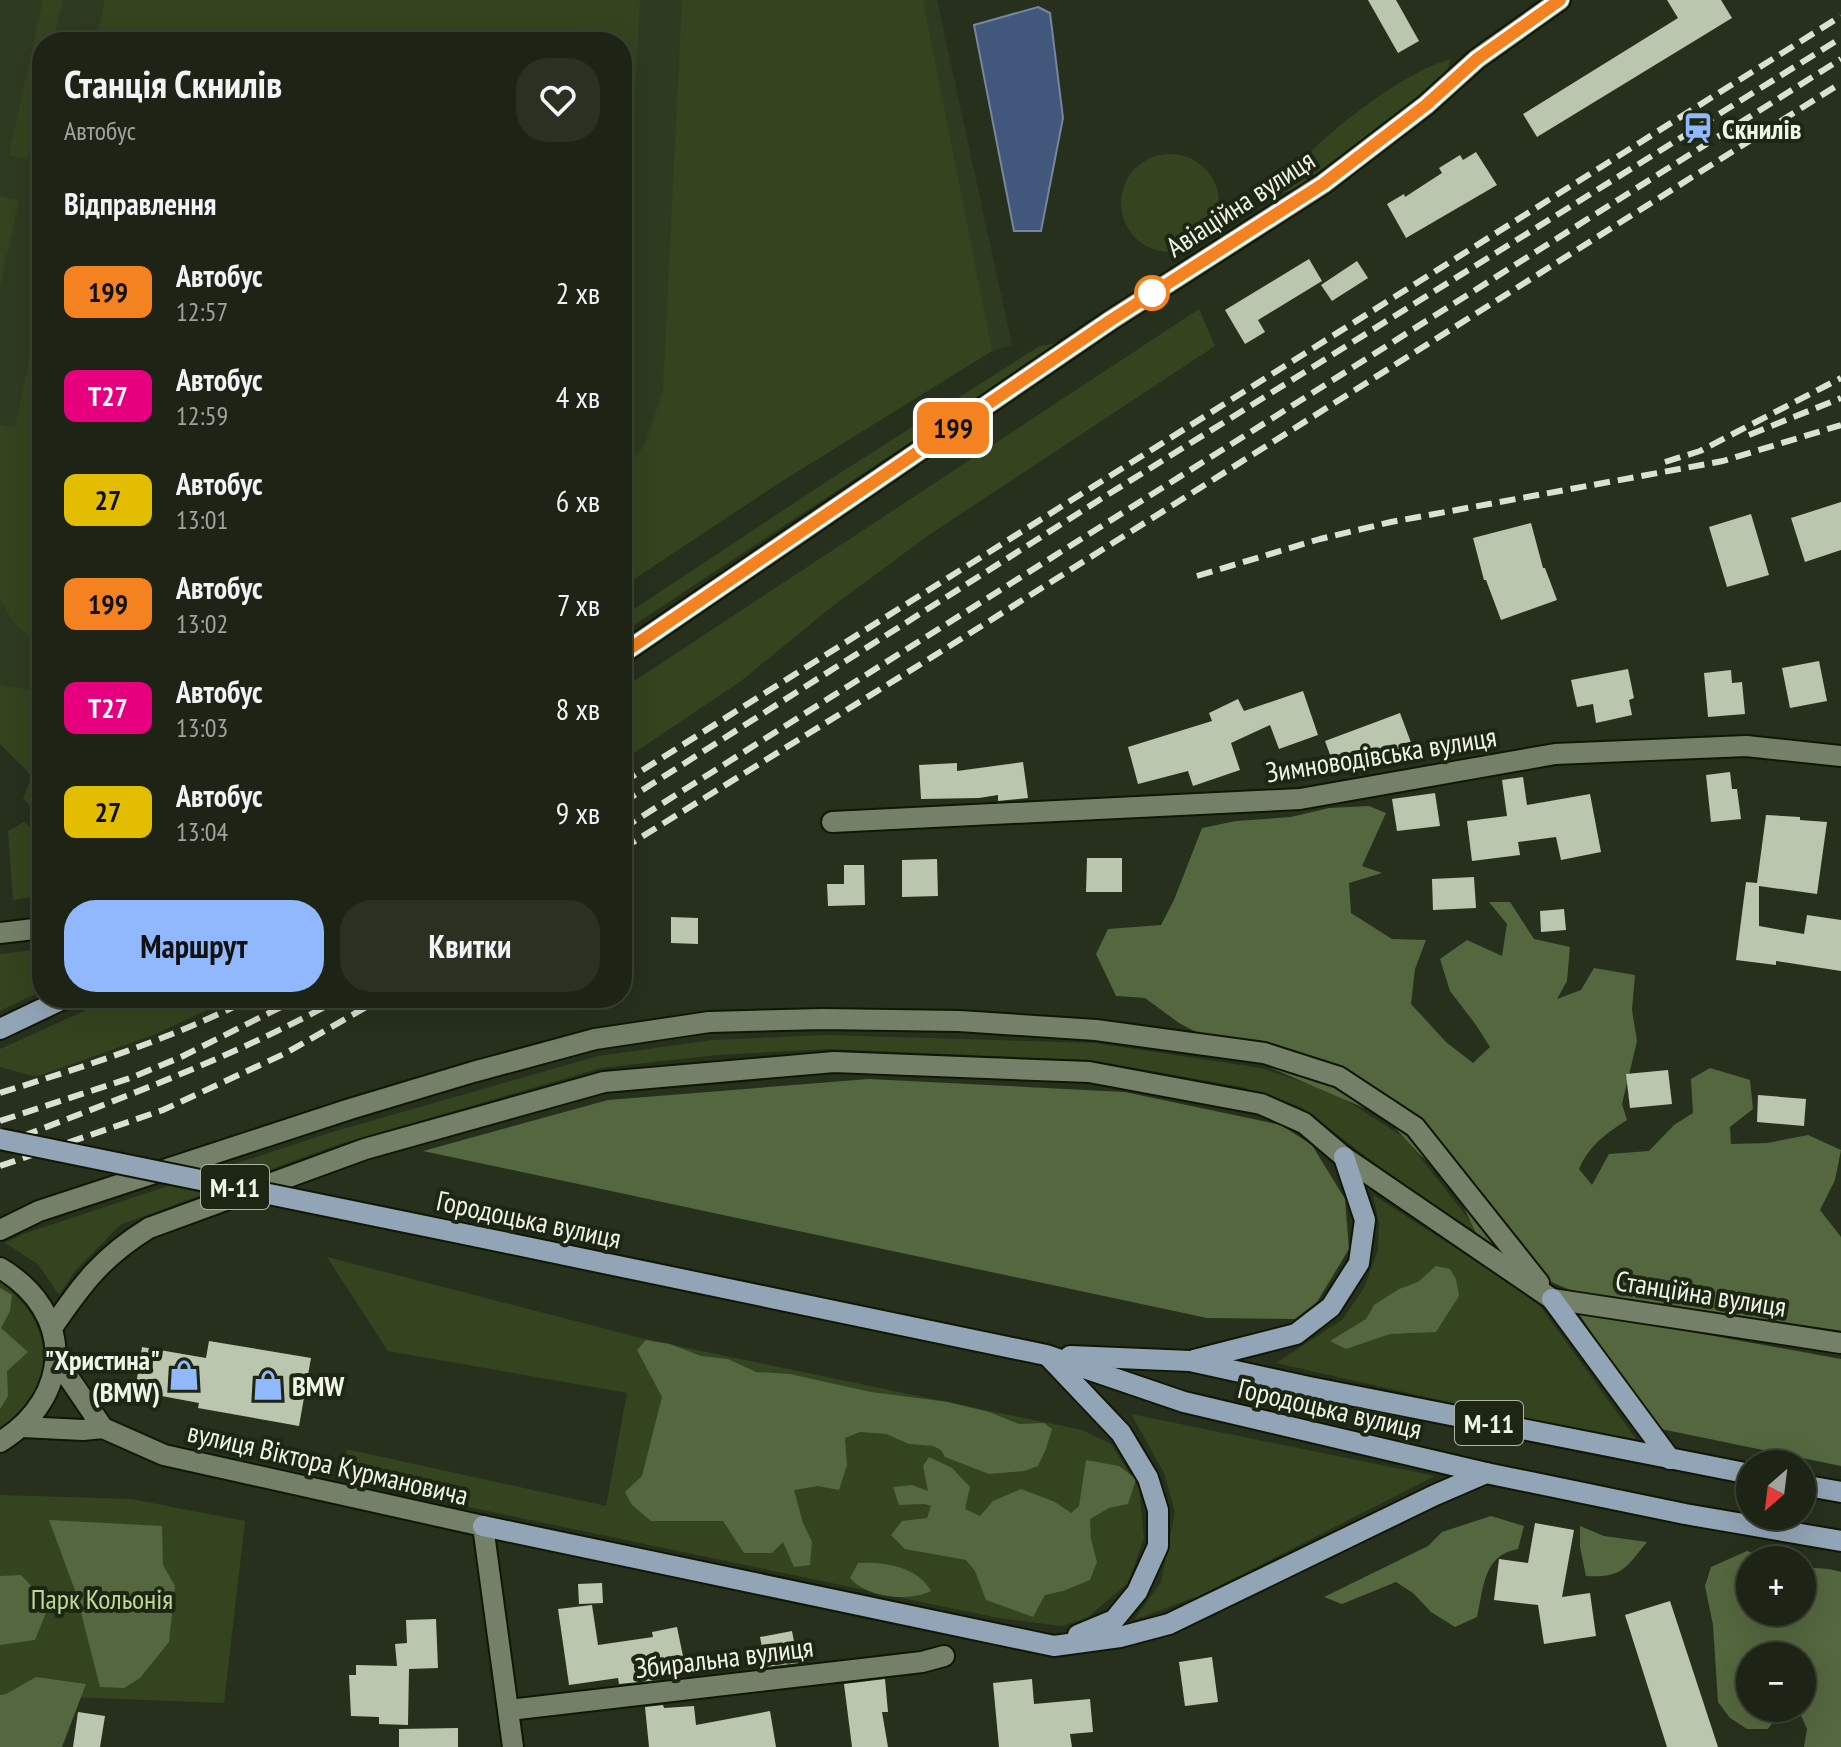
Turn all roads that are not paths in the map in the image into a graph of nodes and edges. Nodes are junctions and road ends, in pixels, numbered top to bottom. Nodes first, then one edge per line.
1 (1560, 0) edge
2 (632, 647) edge
3 (1841, 756) edge
4 (832, 822) dead end
5 (32, 929) edge
6 (0, 933) edge
7 (44, 1008) edge
8 (0, 1029) edge
9 (0, 1139) edge
10 (1344, 1157) junction
11 (0, 1230) edge
12 (0, 1268) edge
13 (1552, 1299) junction
14 (52, 1328) junction
15 (1841, 1343) edge
16 (1046, 1355) junction
17 (56, 1359) junction
18 (1190, 1361) junction
19 (22, 1427) junction
20 (103, 1428) junction
21 (0, 1442) edge
22 (1670, 1459) junction
23 (1736, 1471) edge
24 (1486, 1473) junction
25 (1816, 1488) edge
26 (1841, 1492) edge
27 (483, 1526) junction
28 (1841, 1541) edge
29 (1054, 1646) junction
30 (944, 1656) dead end
31 (509, 1710) junction
32 (513, 1747) edge

1 - 2 street, Авіаційна вулиця
3 - 4 street, Зимноводівська вулиця
5 - 6 street
7 - 8 main road
9 - 16 main road, Городоцька вулиця / М-11, bridge
10 - 13 street
10 - 14 street
10 - 18 main road
11 - 13 street
12 - 14 street
13 - 15 street, Станційна вулиця
13 - 22 main road
14 - 17 street
16 - 18 main road, Городоцька вулиця / М-11
16 - 24 main road, Городоцька вулиця / М-11
16 - 29 main road
17 - 19 street
17 - 20 street
18 - 22 main road, Городоцька вулиця / М-11
19 - 20 street, вулиця Віктора Курмановича
19 - 21 street
20 - 27 street, вулиця Віктора Курмановича
22 - 23 main road, Городоцька вулиця / М-11
24 - 28 main road, Городоцька вулиця / М-11
24 - 29 main road
25 - 26 main road
27 - 29 main road
27 - 31 street
30 - 31 street, Збиральна вулиця
31 - 32 street

